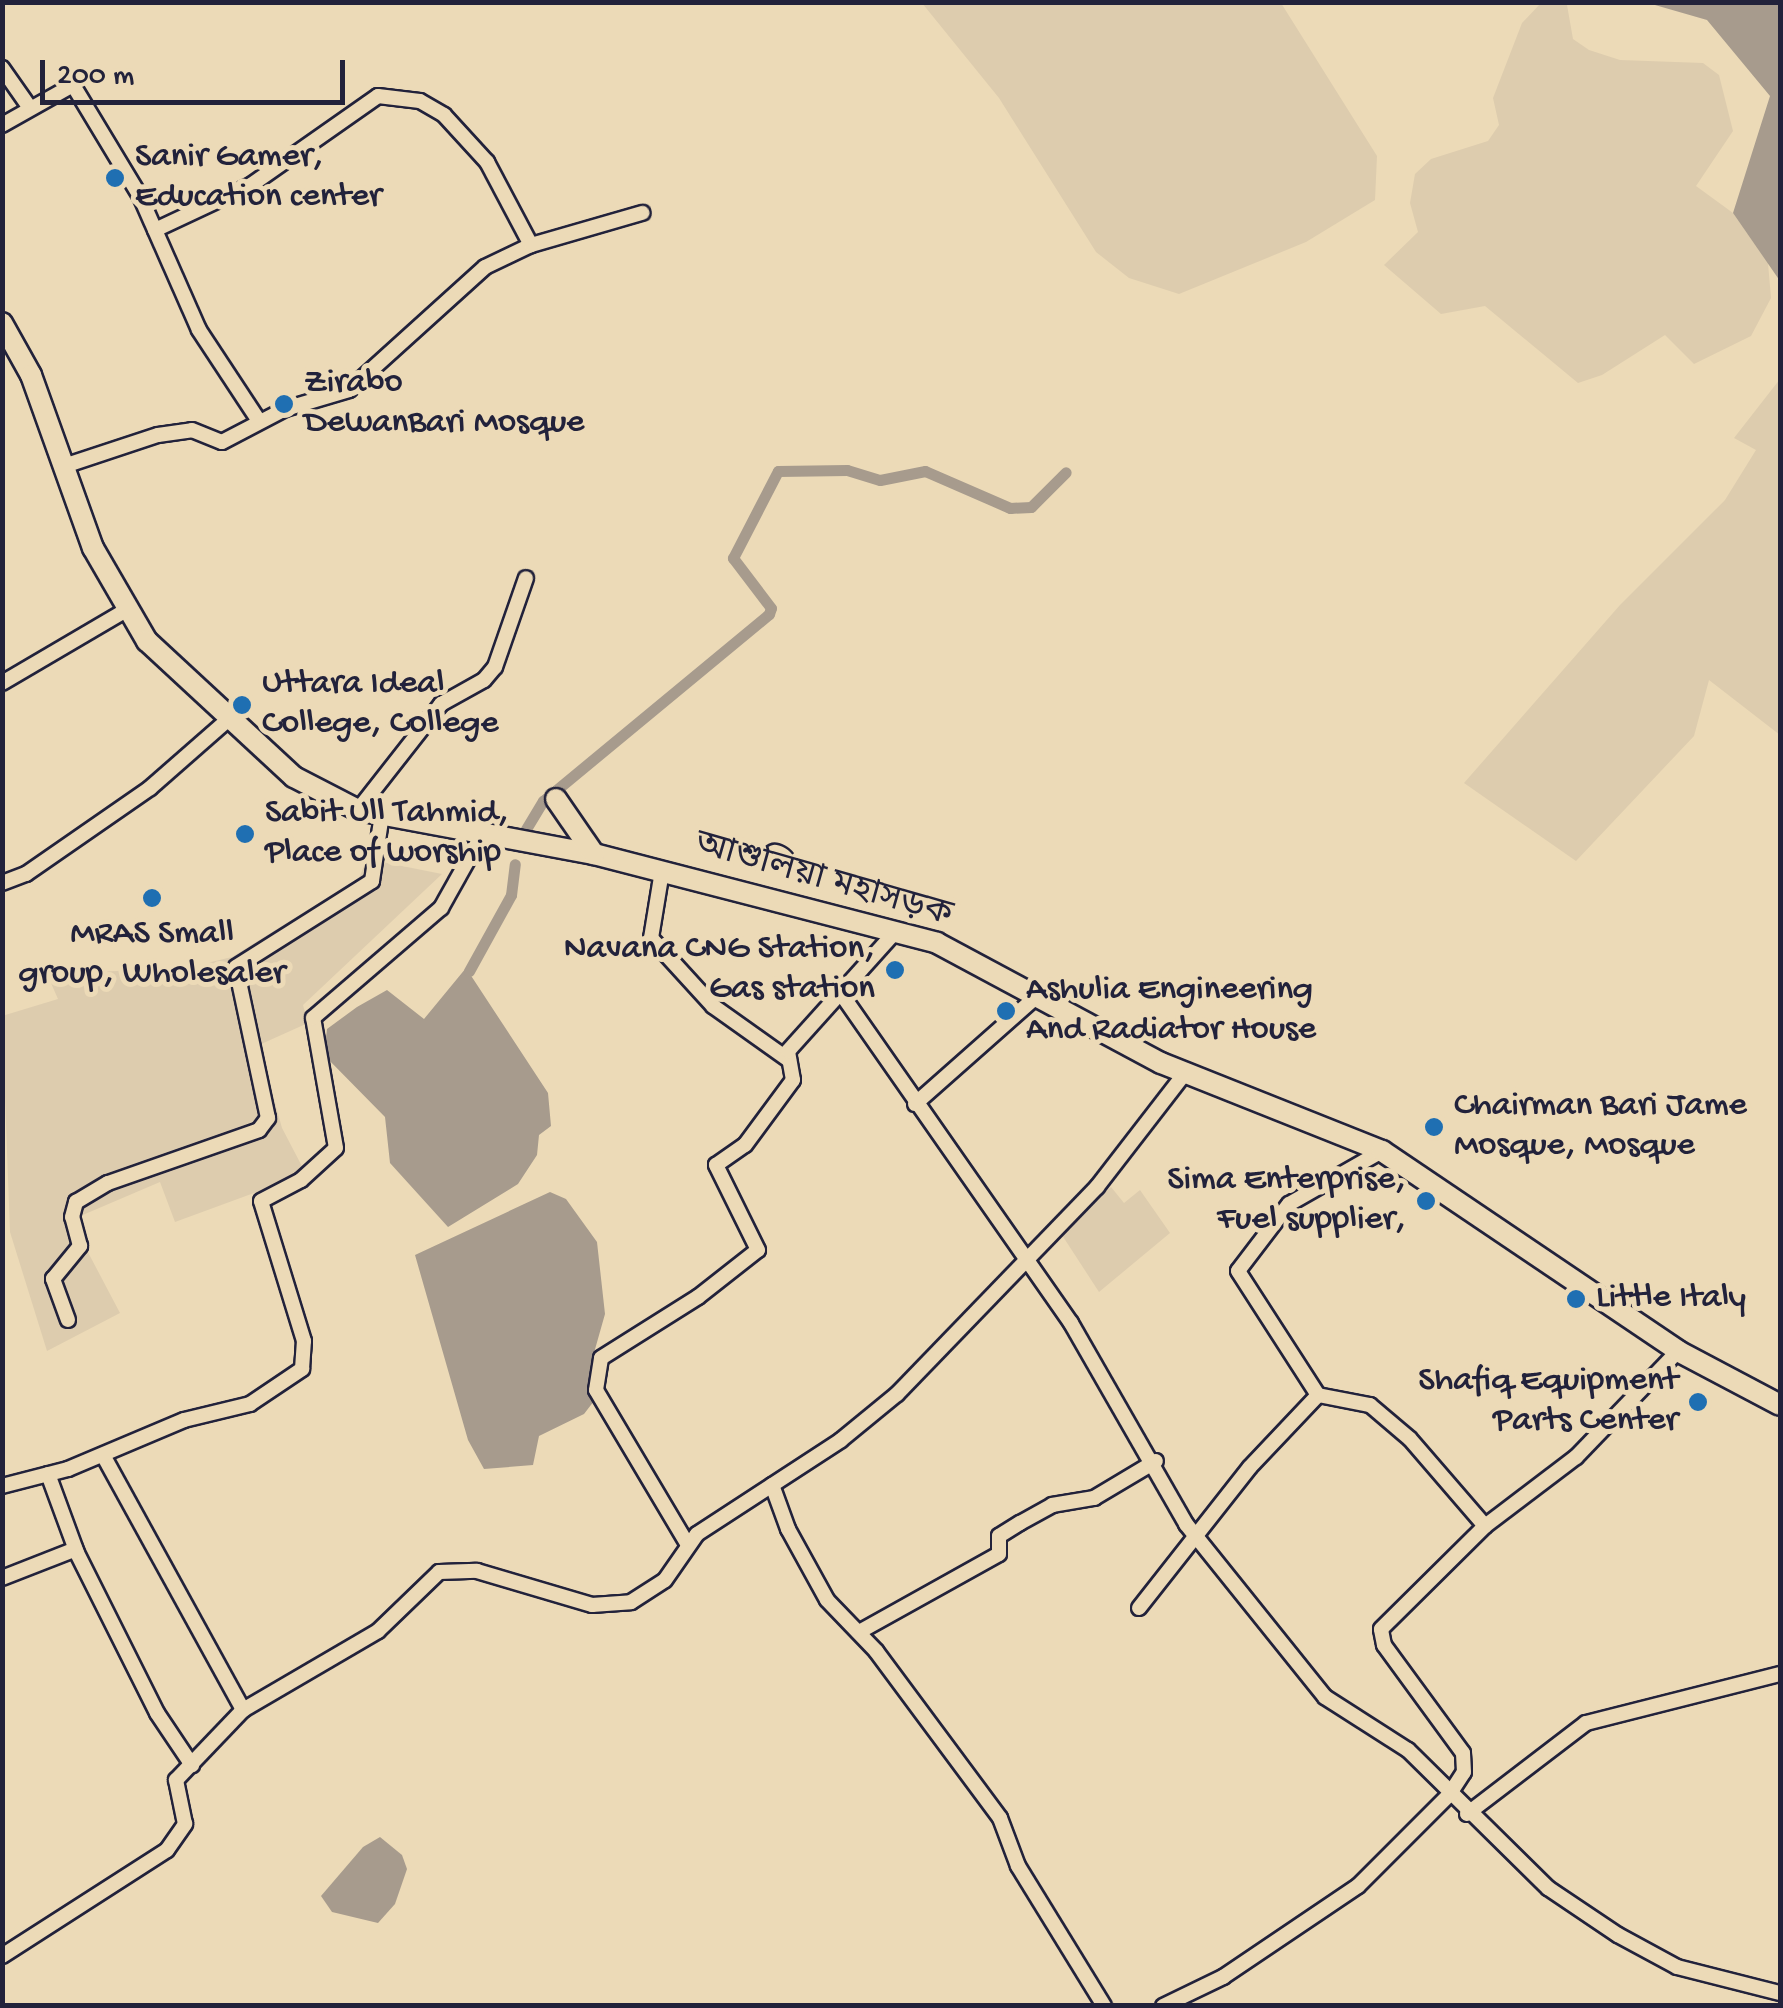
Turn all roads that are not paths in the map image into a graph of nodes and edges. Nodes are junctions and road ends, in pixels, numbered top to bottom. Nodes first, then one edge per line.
1 (2, 68) edge
2 (30, 108) junction
3 (2, 124) edge
4 (642, 212) dead end
5 (155, 230) junction
6 (530, 245) junction
7 (2, 323) edge
8 (259, 421) junction
9 (64, 466) junction
10 (526, 578) dead end
11 (128, 609) junction
12 (2, 683) edge
13 (230, 718) junction
14 (556, 798) dead end
15 (358, 810) junction
16 (382, 814) junction
17 (483, 833) junction
18 (594, 854) junction
19 (662, 871) junction
20 (2, 883) edge
21 (895, 932) junction
22 (840, 992) junction
23 (1037, 996) junction
24 (789, 1060) junction
25 (1185, 1072) junction
26 (915, 1104) junction
27 (1382, 1151) junction
28 (1025, 1256) junction
29 (68, 1320) dead end
30 (1678, 1351) junction
31 (1318, 1395) junction
32 (1780, 1405) edge
33 (103, 1455) junction
34 (1156, 1461) junction
35 (48, 1474) junction
36 (772, 1485) junction
37 (2, 1486) edge
38 (1484, 1526) junction
39 (1199, 1539) junction
40 (688, 1545) junction
41 (76, 1549) junction
42 (2, 1578) edge
43 (1140, 1608) dead end
44 (859, 1632) junction
45 (1780, 1674) edge
46 (243, 1710) junction
47 (192, 1765) junction
48 (1450, 1795) junction
49 (1466, 1814) junction
50 (2, 1956) edge
51 (1780, 1993) edge
52 (1104, 2006) edge
53 (1163, 2006) edge

1 - 2 street
2 - 3 street
2 - 5 street
4 - 6 street
5 - 6 street
5 - 8 street
6 - 8 street
7 - 9 highway, আশুলিয়া মহাসড়ক
8 - 9 street
9 - 11 highway, আশুলিয়া মহাসড়ক
10 - 15 street
11 - 12 street
11 - 13 highway, আশুলিয়া মহাসড়ক
13 - 15 highway, আশুলিয়া মহাসড়ক
13 - 20 street
14 - 18 highway
15 - 16 highway, আশুলিয়া মহাসড়ক
16 - 17 highway, আশুলিয়া মহাসড়ক
16 - 29 street
17 - 18 highway, আশুলিয়া মহাসড়ক
17 - 33 street
18 - 19 highway, আশুলিয়া মহাসড়ক
19 - 21 highway, আশুলিয়া মহাসড়ক
19 - 24 street
21 - 22 street
21 - 23 highway, আশুলিয়া মহাসড়ক
22 - 24 street
22 - 26 street
23 - 25 highway, আশুলিয়া মহাসড়ক
23 - 26 street
24 - 40 street
25 - 27 highway, আশুলিয়া মহাসড়ক
25 - 28 street
26 - 28 street
27 - 30 highway, আশুলিয়া মহাসড়ক
27 - 31 street
28 - 34 street
28 - 36 street
30 - 32 highway, আশুলিয়া মহাসড়ক
30 - 38 street
31 - 38 street
31 - 39 street
33 - 35 street
33 - 46 street
34 - 39 street
34 - 44 street
35 - 37 street
35 - 41 street
36 - 40 street
36 - 44 street
38 - 48 street
39 - 43 street
39 - 48 street
40 - 46 street
41 - 42 street
41 - 47 street
44 - 52 street
45 - 49 street
46 - 47 street
47 - 50 street
48 - 49 street
48 - 53 street
49 - 51 street

